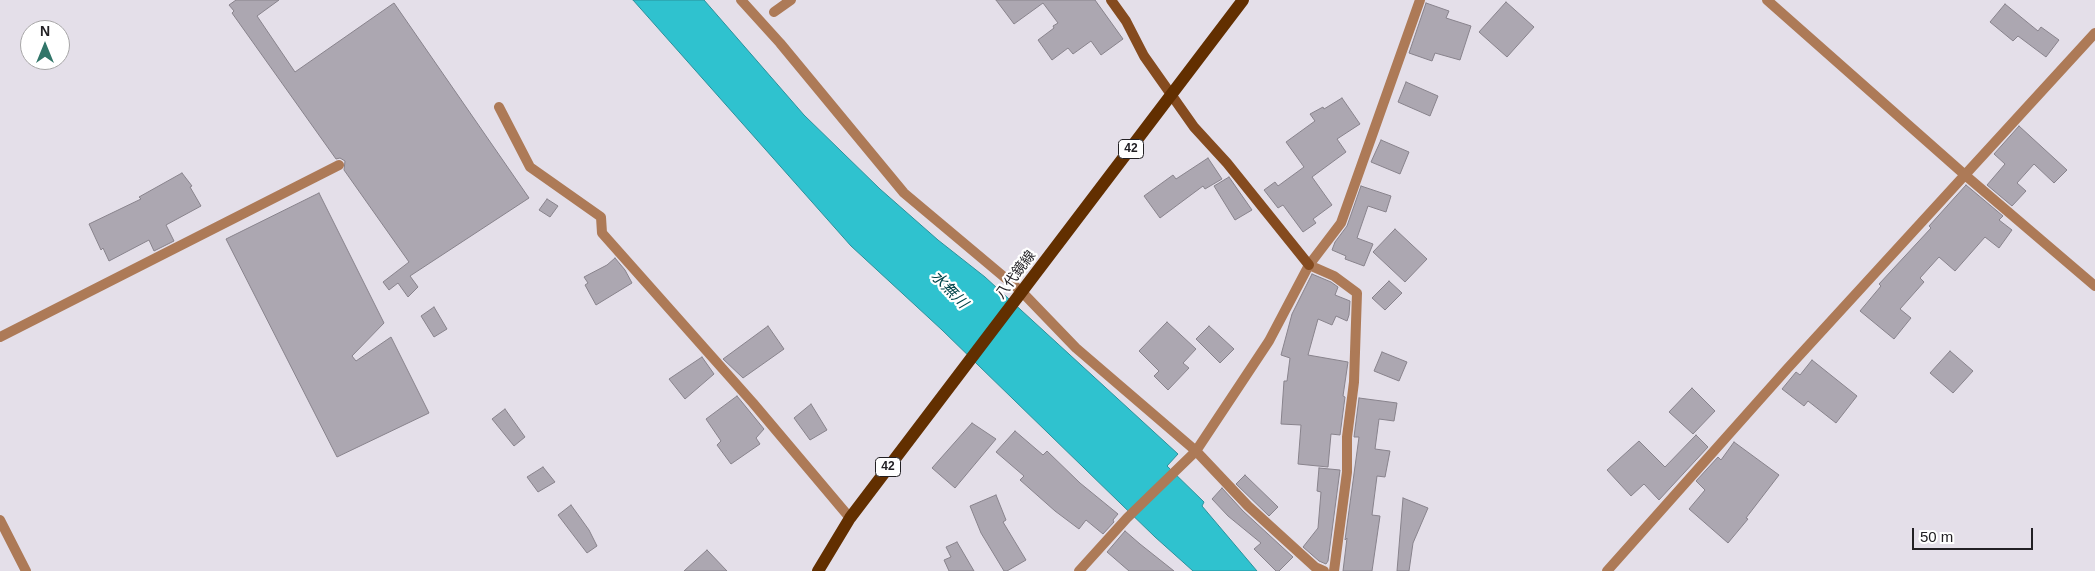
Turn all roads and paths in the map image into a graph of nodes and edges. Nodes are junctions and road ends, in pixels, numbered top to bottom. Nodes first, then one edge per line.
1 (741, 0) edge
2 (791, 0) edge
3 (1111, 0) edge
4 (1243, 0) edge
5 (1420, 0) edge
6 (1768, 0) edge
7 (774, 12) dead end
8 (2095, 33) edge
9 (1172, 94) junction
10 (499, 107) dead end
11 (339, 165) dead end
12 (1965, 175) junction
13 (1309, 265) junction
14 (2095, 286) edge
15 (1020, 295) junction
16 (0, 337) edge
17 (1196, 451) junction
18 (850, 518) junction
19 (0, 520) edge
20 (26, 571) edge
21 (818, 571) edge
22 (1079, 571) edge
23 (1324, 571) edge
24 (1334, 571) edge
25 (1607, 571) edge

1 - 15 street
2 - 7 street
3 - 9 street
4 - 9 main road, 八代鏡線 / 42
5 - 13 street
6 - 12 street
8 - 12 street
9 - 13 street
9 - 15 main road, 八代鏡線 / 42
10 - 18 street
11 - 16 street
12 - 14 street
12 - 25 street
13 - 17 street
13 - 24 street
15 - 17 street
15 - 18 main road, 八代鏡線 / 42
17 - 22 street
17 - 23 street
18 - 21 main road, 八代鏡線 / 42
19 - 20 street

